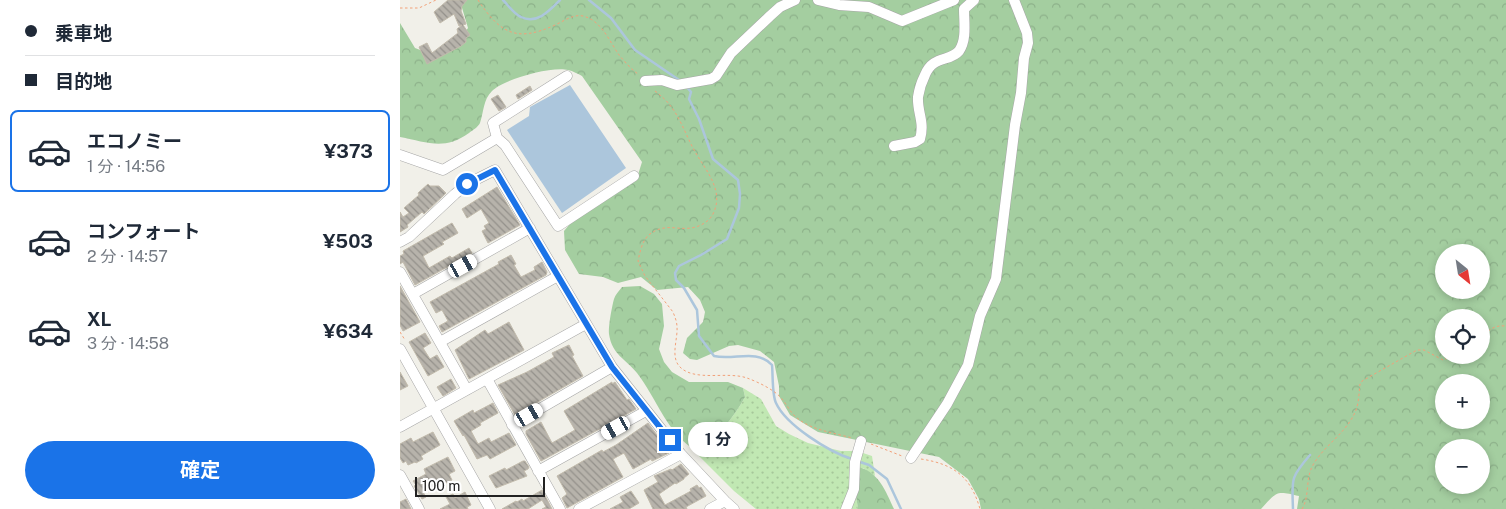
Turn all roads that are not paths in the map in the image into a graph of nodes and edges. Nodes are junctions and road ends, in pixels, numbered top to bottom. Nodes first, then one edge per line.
1 (795, 0) edge
2 (818, 0) edge
3 (954, 0) edge
4 (974, 0) edge
5 (1014, 0) edge
6 (567, 76) dead end
7 (645, 82) road end
8 (497, 138) junction
9 (894, 146) dead end
10 (400, 156) edge
11 (634, 176) dead end
12 (530, 228) junction
13 (400, 242) edge
14 (400, 272) edge
15 (558, 276) junction
16 (413, 294) junction
17 (586, 324) junction
18 (440, 342) junction
19 (400, 349) edge
20 (612, 367) junction
21 (487, 379) junction
22 (467, 390) junction
23 (434, 408) junction
24 (646, 411) junction
25 (512, 425) junction
26 (400, 427) edge
27 (861, 441) road end
28 (681, 454) junction
29 (911, 458) road end
30 (538, 471) junction
31 (400, 475) edge
32 (403, 488) edge
33 (725, 501) junction
34 (419, 509) edge
35 (490, 509) edge
36 (560, 509) edge
37 (579, 509) edge
38 (710, 509) edge
39 (734, 509) edge
40 (846, 509) edge

1 - 7 street
2 - 3 street
4 - 9 street
5 - 29 street
6 - 8 street
8 - 10 street
8 - 11 street
12 - 13 street
12 - 15 street
12 - 16 street
14 - 16 street
15 - 17 street
15 - 18 street
16 - 18 street
17 - 20 street
17 - 21 street
18 - 22 street
19 - 23 street
20 - 24 street
20 - 25 street
21 - 22 street
21 - 25 street
22 - 23 street
23 - 26 street
23 - 35 street
24 - 28 street
24 - 30 street
25 - 30 street
27 - 40 street
28 - 33 street
28 - 37 street
30 - 36 street
31 - 32 street
32 - 34 street
33 - 38 street
33 - 39 street

